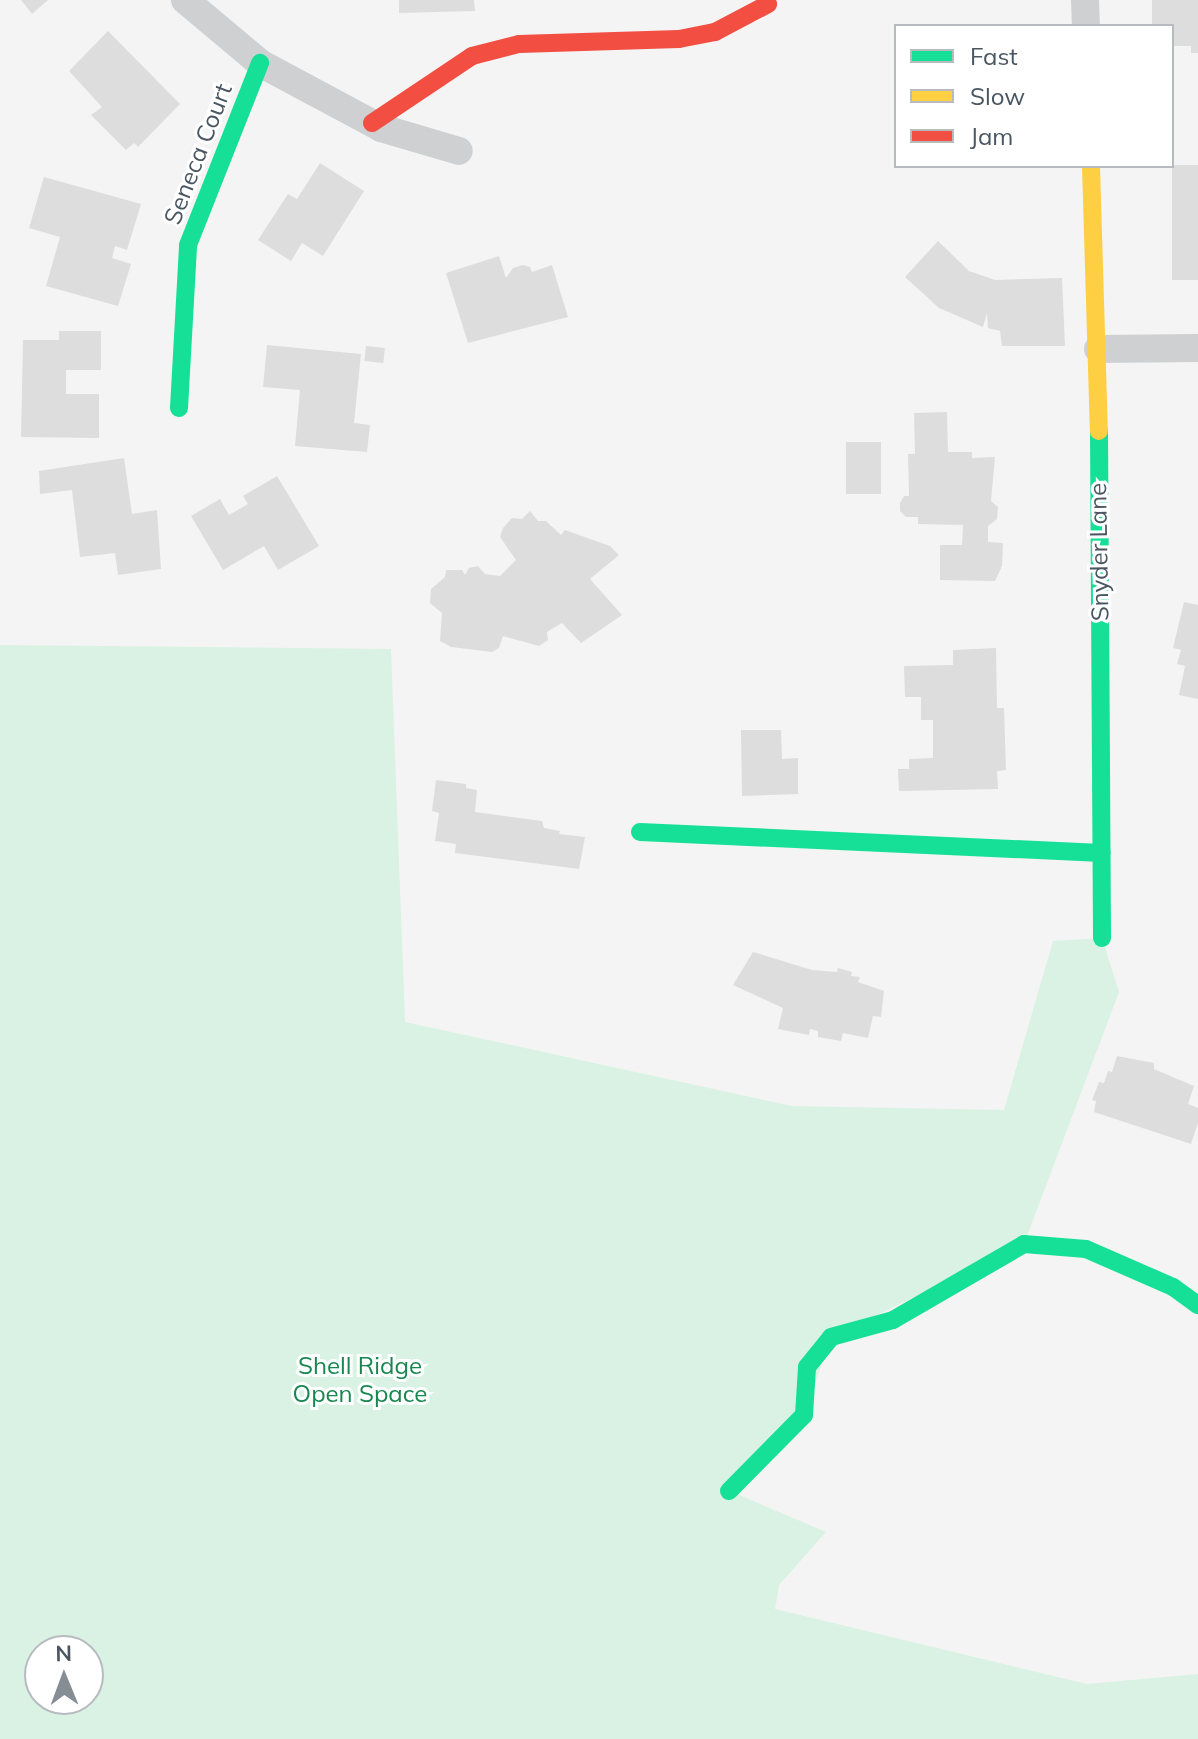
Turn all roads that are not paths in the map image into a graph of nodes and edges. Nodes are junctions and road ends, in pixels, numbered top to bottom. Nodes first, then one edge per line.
1 (185, 0) edge
2 (1085, 0) edge
3 (768, 4) dead end
4 (1086, 24) edge
5 (260, 63) junction
6 (372, 123) junction
7 (459, 151) dead end
8 (1091, 168) edge
9 (1198, 348) edge
10 (1098, 349) junction
11 (179, 408) dead end
12 (640, 832) dead end
13 (1102, 853) junction
14 (1102, 938) dead end
15 (1198, 1305) edge
16 (729, 1491) dead end

1 - 5 street
2 - 4 street
3 - 6 street
5 - 6 street
5 - 11 street, Seneca Court
6 - 7 street
8 - 10 street, Snyder Lane
9 - 10 street
10 - 13 street, Snyder Lane
12 - 13 street
13 - 14 street, Snyder Lane
15 - 16 street

